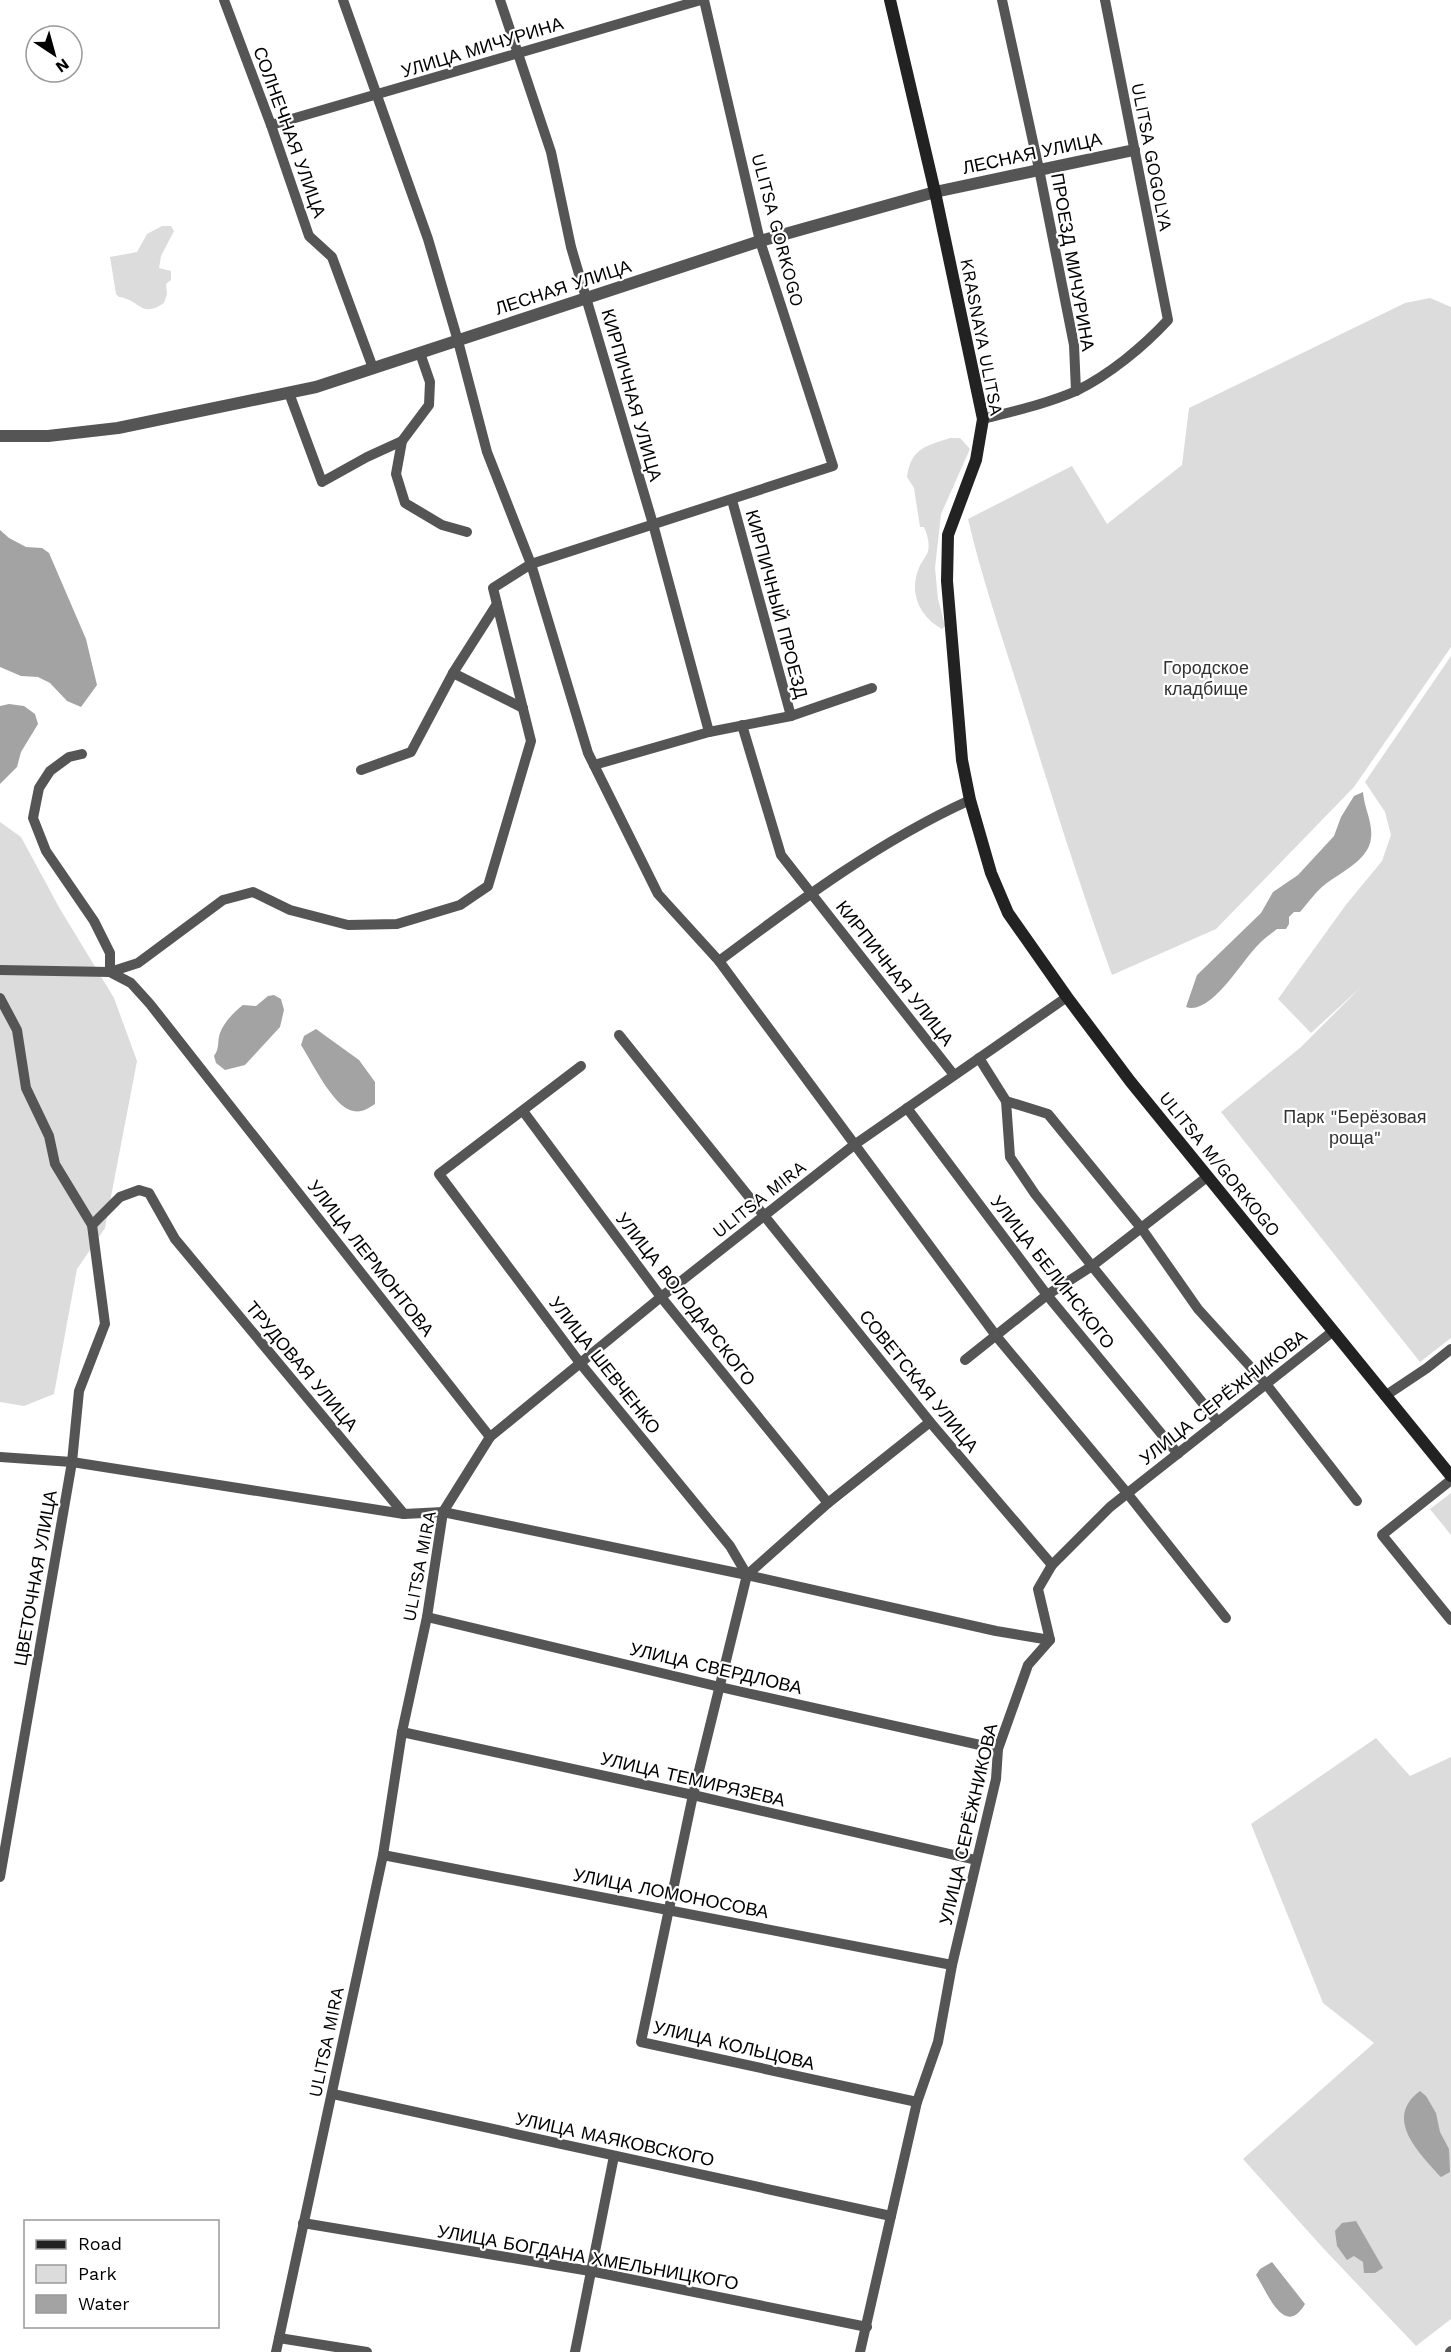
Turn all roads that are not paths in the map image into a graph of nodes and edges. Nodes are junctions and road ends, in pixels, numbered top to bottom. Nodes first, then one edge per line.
1 (224, 0) edge
2 (343, 0) edge
3 (500, 0) edge
4 (703, 0) edge
5 (890, 0) edge
6 (1002, 0) edge
7 (1106, 0) edge
8 (516, 54) junction
9 (378, 96) junction
10 (272, 125) junction
11 (1134, 150) junction
12 (1040, 169) junction
13 (935, 192) junction
14 (760, 241) junction
15 (586, 298) junction
16 (458, 341) junction
17 (420, 353) junction
18 (373, 368) junction
19 (1076, 391) junction
20 (289, 393) junction
21 (983, 419) junction
22 (0, 436) edge
23 (402, 441) junction
24 (732, 500) junction
25 (653, 524) junction
26 (468, 532) dead end
27 (531, 564) junction
28 (497, 604) junction
29 (453, 673) junction
30 (873, 687) dead end
31 (523, 708) junction
32 (791, 716) junction
33 (742, 725) junction
34 (709, 732) junction
35 (82, 754) dead end
36 (594, 765) junction
37 (361, 770) dead end
38 (970, 800) junction
39 (986, 859) joint
40 (810, 892) junction
41 (719, 961) junction
42 (0, 970) edge
43 (110, 972) junction
44 (1067, 997) junction
45 (0, 998) edge
46 (619, 1035) dead end
47 (979, 1058) junction
48 (581, 1066) dead end
49 (954, 1075) junction
50 (1006, 1101) junction
51 (907, 1108) junction
52 (523, 1111) junction
53 (854, 1145) junction
54 (1207, 1177) junction
55 (763, 1216) junction
56 (92, 1225) junction
57 (1142, 1229) junction
58 (1092, 1266) junction
59 (1047, 1295) junction
60 (661, 1297) junction
61 (1332, 1332) junction
62 (997, 1337) junction
63 (1451, 1349) edge
64 (965, 1360) dead end
65 (580, 1363) junction
66 (1266, 1384) junction
67 (1385, 1396) junction
68 (930, 1422) junction
69 (1218, 1422) junction
70 (490, 1437) junction
71 (1178, 1454) junction
72 (0, 1457) edge
73 (72, 1462) junction
74 (1451, 1478) edge
75 (1127, 1493) junction
76 (1357, 1501) dead end
77 (828, 1503) junction
78 (443, 1512) junction
79 (404, 1514) junction
80 (1052, 1564) junction
81 (747, 1575) junction
82 (427, 1617) junction
83 (1226, 1618) dead end
84 (1451, 1620) edge
85 (1050, 1640) junction
86 (720, 1687) junction
87 (402, 1732) junction
88 (998, 1749) junction
89 (693, 1795) junction
90 (383, 1855) junction
91 (976, 1860) junction
92 (0, 1877) edge
93 (670, 1909) junction
94 (952, 1965) junction
95 (333, 2094) junction
96 (917, 2102) junction
97 (614, 2156) junction
98 (891, 2216) junction
99 (303, 2223) junction
100 (590, 2271) junction
101 (867, 2327) junction
102 (279, 2338) junction
103 (276, 2352) edge
104 (367, 2352) edge
105 (575, 2352) edge
106 (860, 2352) edge

1 - 10 street, СОЛНЕЧНАЯ УЛИЦА
2 - 9 street
3 - 8 street, КИРПИЧНАЯ УЛИЦА
4 - 8 street, УЛИЦА МИЧУРИНА
4 - 14 street, ULITSA GORKOGO
5 - 13 main road, KRASNAYA ULITSA
6 - 12 street, ПРОЕЗД МИЧУРИНА
7 - 11 street, ULITSA GOGOLYA
8 - 9 street, УЛИЦА МИЧУРИНА
8 - 15 street, КИРПИЧНАЯ УЛИЦА
9 - 10 street, УЛИЦА МИЧУРИНА
9 - 16 street
10 - 18 street, СОЛНЕЧНАЯ УЛИЦА
11 - 12 street, ЛЕСНАЯ УЛИЦА
11 - 19 street, ULITSA GOGOLYA
12 - 13 street, ЛЕСНАЯ УЛИЦА
12 - 19 street, ПРОЕЗД МИЧУРИНА
13 - 14 street, ЛЕСНАЯ УЛИЦА
13 - 21 main road, KRASNAYA ULITSA
14 - 15 street, ЛЕСНАЯ УЛИЦА
14 - 24 street, ULITSA GORKOGO
15 - 16 street, ЛЕСНАЯ УЛИЦА
15 - 25 street, КИРПИЧНАЯ УЛИЦА
16 - 17 street, ЛЕСНАЯ УЛИЦА
16 - 27 street
17 - 18 street, ЛЕСНАЯ УЛИЦА
17 - 23 street
18 - 20 street, ЛЕСНАЯ УЛИЦА
19 - 21 street
20 - 22 street, ЛЕСНАЯ УЛИЦА
20 - 23 street
21 - 38 main road, KRASNAYA ULITSA
23 - 26 street
24 - 25 street
24 - 32 street, КИРПИЧНЫЙ ПРОЕЗД
25 - 27 street
25 - 34 street, КИРПИЧНАЯ УЛИЦА
27 - 28 street
27 - 36 street
28 - 29 street
28 - 31 street
29 - 31 street
29 - 37 street
30 - 32 street
31 - 43 street
32 - 33 street
33 - 34 street
33 - 40 street, КИРПИЧНАЯ УЛИЦА
34 - 36 street
35 - 43 street
36 - 41 street
38 - 39 main road, KRASNAYA ULITSA
38 - 40 street
39 - 44 main road, ULITSA M/GORKOGO
40 - 41 street
40 - 49 street, КИРПИЧНАЯ УЛИЦА
41 - 53 street
42 - 43 street
43 - 70 street, УЛИЦА ЛЕРМОНТОВА
44 - 47 street, ULITSA MIRA
44 - 54 main road, ULITSA M/GORKOGO
45 - 56 street
46 - 55 street, СОВЕТСКАЯ УЛИЦА
47 - 49 street, ULITSA MIRA
47 - 50 street
48 - 52 street
49 - 51 street, ULITSA MIRA
50 - 57 street
50 - 58 street
51 - 53 street, ULITSA MIRA
51 - 59 street, УЛИЦА БЕЛИНСКОГО
52 - 60 street, УЛИЦА ВОЛОДАРСКОГО
52 - 65 street, УЛИЦА ШЕВЧЕНКО
53 - 55 street, ULITSA MIRA
53 - 62 street
54 - 57 street
54 - 61 main road, ULITSA M/GORKOGO
55 - 60 street, ULITSA MIRA
55 - 68 street, СОВЕТСКАЯ УЛИЦА
56 - 73 street, ЦВЕТОЧНАЯ УЛИЦА
56 - 79 street, ТРУДОВАЯ УЛИЦА
57 - 58 street
57 - 66 street
58 - 59 street
58 - 69 street
59 - 62 street
59 - 71 street, УЛИЦА БЕЛИНСКОГО
60 - 65 street, ULITSA MIRA
60 - 77 street, УЛИЦА ВОЛОДАРСКОГО
61 - 66 street, УЛИЦА СЕРЁЖНИКОВА
61 - 67 main road, ULITSA M/GORKOGO
62 - 64 street
62 - 75 street
63 - 67 street
65 - 70 street, ULITSA MIRA
65 - 81 street, УЛИЦА ШЕВЧЕНКО
66 - 69 street, УЛИЦА СЕРЁЖНИКОВА
66 - 76 street
67 - 74 main road, ULITSA M/GORKOGO
68 - 77 street
68 - 80 street, СОВЕТСКАЯ УЛИЦА
69 - 71 street, УЛИЦА СЕРЁЖНИКОВА
70 - 78 street, ULITSA MIRA
71 - 75 street, УЛИЦА СЕРЁЖНИКОВА
72 - 73 street
73 - 79 street
73 - 92 street, ЦВЕТОЧНАЯ УЛИЦА
74 - 84 street
75 - 80 street, УЛИЦА СЕРЁЖНИКОВА
75 - 83 street
77 - 81 street
78 - 79 street
78 - 81 street
78 - 82 street, ULITSA MIRA
80 - 85 street, УЛИЦА СЕРЁЖНИКОВА
81 - 85 street
81 - 86 street
82 - 86 street, УЛИЦА СВЕРДЛОВА
82 - 87 street, ULITSA MIRA
85 - 88 street, УЛИЦА СЕРЁЖНИКОВА
86 - 88 street, УЛИЦА СВЕРДЛОВА
86 - 89 street
87 - 89 street, УЛИЦА ТЕМИРЯЗЕВА
87 - 90 street, ULITSA MIRA
88 - 91 street, УЛИЦА СЕРЁЖНИКОВА
89 - 91 street, УЛИЦА ТЕМИРЯЗЕВА
89 - 93 street
90 - 93 street, УЛИЦА ЛОМОНОСОВА
90 - 95 street, ULITSA MIRA
91 - 94 street, УЛИЦА СЕРЁЖНИКОВА
93 - 94 street, УЛИЦА ЛОМОНОСОВА
93 - 96 street, УЛИЦА КОЛЬЦОВА
94 - 96 street, УЛИЦА СЕРЁЖНИКОВА
95 - 97 street, УЛИЦА МАЯКОВСКОГО
95 - 99 street, ULITSA MIRA
96 - 98 street, УЛИЦА СЕРЁЖНИКОВА
97 - 98 street, УЛИЦА МАЯКОВСКОГО
97 - 100 street
98 - 101 street, УЛИЦА СЕРЁЖНИКОВА
99 - 100 street, УЛИЦА БОГДАНА ХМЕЛЬНИЦКОГО
99 - 102 street, ULITSA MIRA
100 - 101 street, УЛИЦА БОГДАНА ХМЕЛЬНИЦКОГО
100 - 105 street
101 - 106 street, УЛИЦА СЕРЁЖНИКОВА
102 - 103 street, ULITSA MIRA
102 - 104 street

